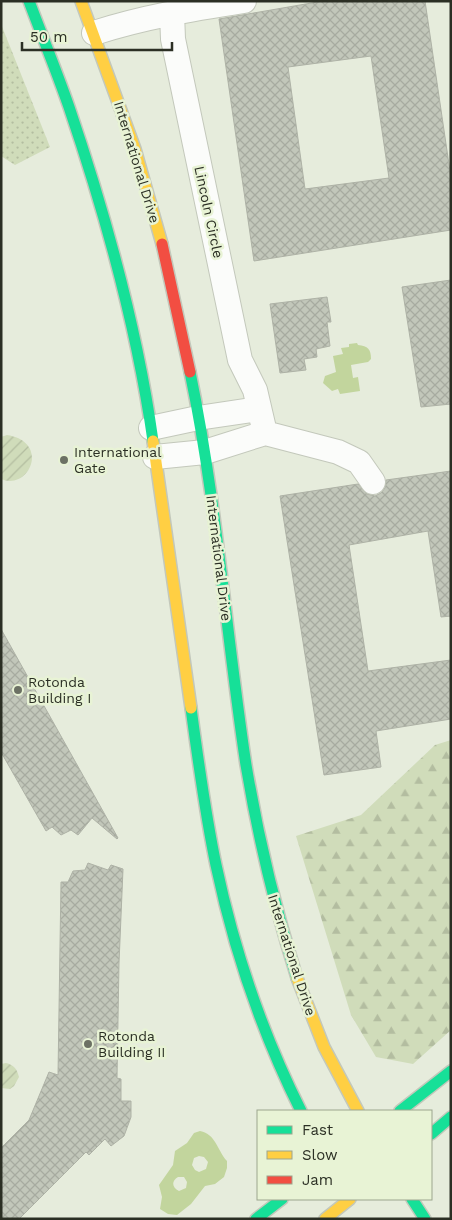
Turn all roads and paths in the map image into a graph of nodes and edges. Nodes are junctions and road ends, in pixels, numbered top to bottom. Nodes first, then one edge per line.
1 (28, 1) edge
2 (81, 1) edge
3 (244, 1) edge
4 (172, 13) junction
5 (94, 34) junction
6 (259, 409) junction
7 (198, 418) junction
8 (151, 428) junction
9 (265, 433) junction
10 (206, 452) junction
11 (155, 457) junction
12 (373, 482) dead end
13 (451, 1071) edge
14 (301, 1110) edge
15 (357, 1110) edge
16 (401, 1110) edge
17 (451, 1117) edge
18 (432, 1133) edge
19 (281, 1200) edge
20 (347, 1200) edge
21 (348, 1200) edge
22 (413, 1200) edge
23 (355, 1213) dead end
24 (256, 1219) edge
25 (325, 1219) edge
26 (425, 1219) edge

1 - 8 main road
2 - 5 main road, International Drive
3 - 4 street
4 - 5 street
4 - 6 street, Lincoln Circle
5 - 7 main road, International Drive
6 - 7 street
6 - 9 street, Lincoln Circle
7 - 8 street
7 - 10 main road, International Drive
8 - 11 main road
9 - 10 street
9 - 12 street
10 - 11 street
10 - 15 main road, International Drive
11 - 14 main road
13 - 16 main road
17 - 18 main road
19 - 24 main road
20 - 25 main road
21 - 23 main road
22 - 26 main road

